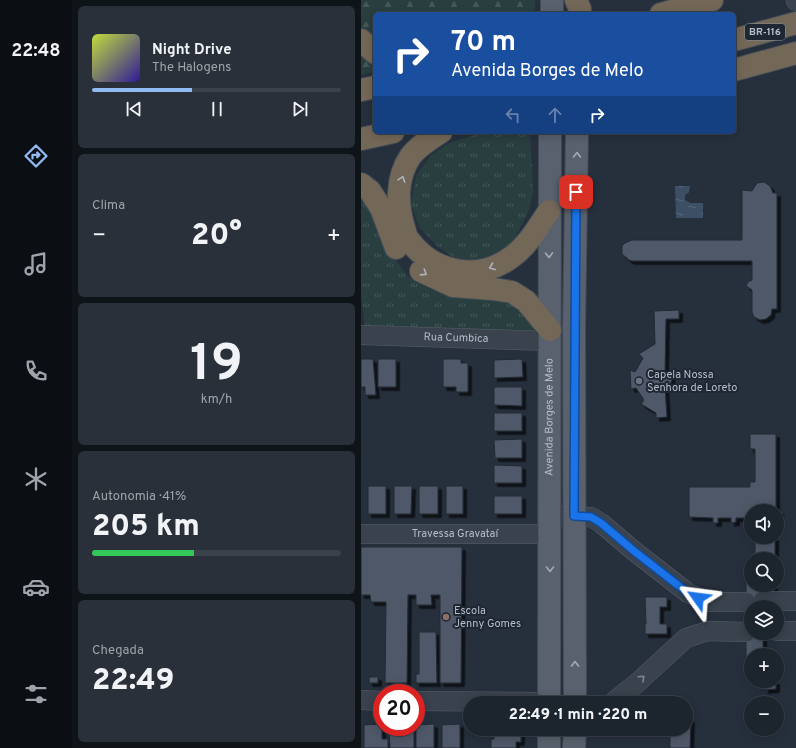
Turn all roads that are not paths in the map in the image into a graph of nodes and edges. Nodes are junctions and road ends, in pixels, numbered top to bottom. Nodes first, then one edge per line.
1 (552, 0) edge
2 (712, 0) edge
3 (552, 12) edge
4 (668, 12) edge
5 (796, 23) edge
6 (736, 39) edge
7 (361, 40) edge
8 (796, 43) edge
9 (373, 51) edge
10 (796, 53) edge
11 (736, 58) edge
12 (736, 69) edge
13 (373, 87) edge
14 (361, 90) edge
15 (385, 134) edge
16 (438, 134) edge
17 (550, 134) edge
18 (577, 134) edge
19 (361, 140) edge
20 (361, 184) edge
21 (549, 212) junction
22 (393, 219) junction
23 (361, 335) edge
24 (550, 336) junction
25 (574, 516) junction
26 (550, 525) junction
27 (361, 534) edge
28 (796, 601) edge
29 (708, 602) junction
30 (707, 631) junction
31 (784, 631) edge
32 (796, 631) edge
33 (744, 632) edge
34 (549, 650) junction
35 (549, 696) edge
36 (562, 696) edge
37 (575, 696) edge
38 (621, 696) edge
39 (361, 700) edge
40 (373, 701) edge
41 (425, 701) edge
42 (463, 702) edge
43 (549, 736) edge
44 (575, 736) edge
45 (549, 748) edge
46 (575, 748) edge

1 - 3 main road
2 - 4 highway
5 - 6 highway, BR-116
7 - 9 highway
8 - 11 street
10 - 12 highway
13 - 14 highway
15 - 19 highway
22 -> 16 highway
17 - 21 main road, Avenida Borges de Melo
25 -> 18 main road
20 - 22 highway
21 -> 22 highway
21 -> 24 main road, Avenida Borges de Melo
22 -> 24 highway
23 - 24 street, Rua Cumbica
24 - 26 main road, Avenida Borges de Melo
25 - 26 street, Travessa Gravataí
25 - 29 street, Travessa Gravataí
37 -> 25 main road
26 - 27 street, Travessa Gravataí
26 -> 34 main road, Avenida Borges de Melo
28 - 29 street
29 - 30 street
30 - 33 street
38 -> 30 street
31 - 32 street
34 - 35 main road, Avenida Borges de Melo
34 - 36 main road
39 - 40 street
41 - 42 street
43 - 45 main road
44 - 46 main road

